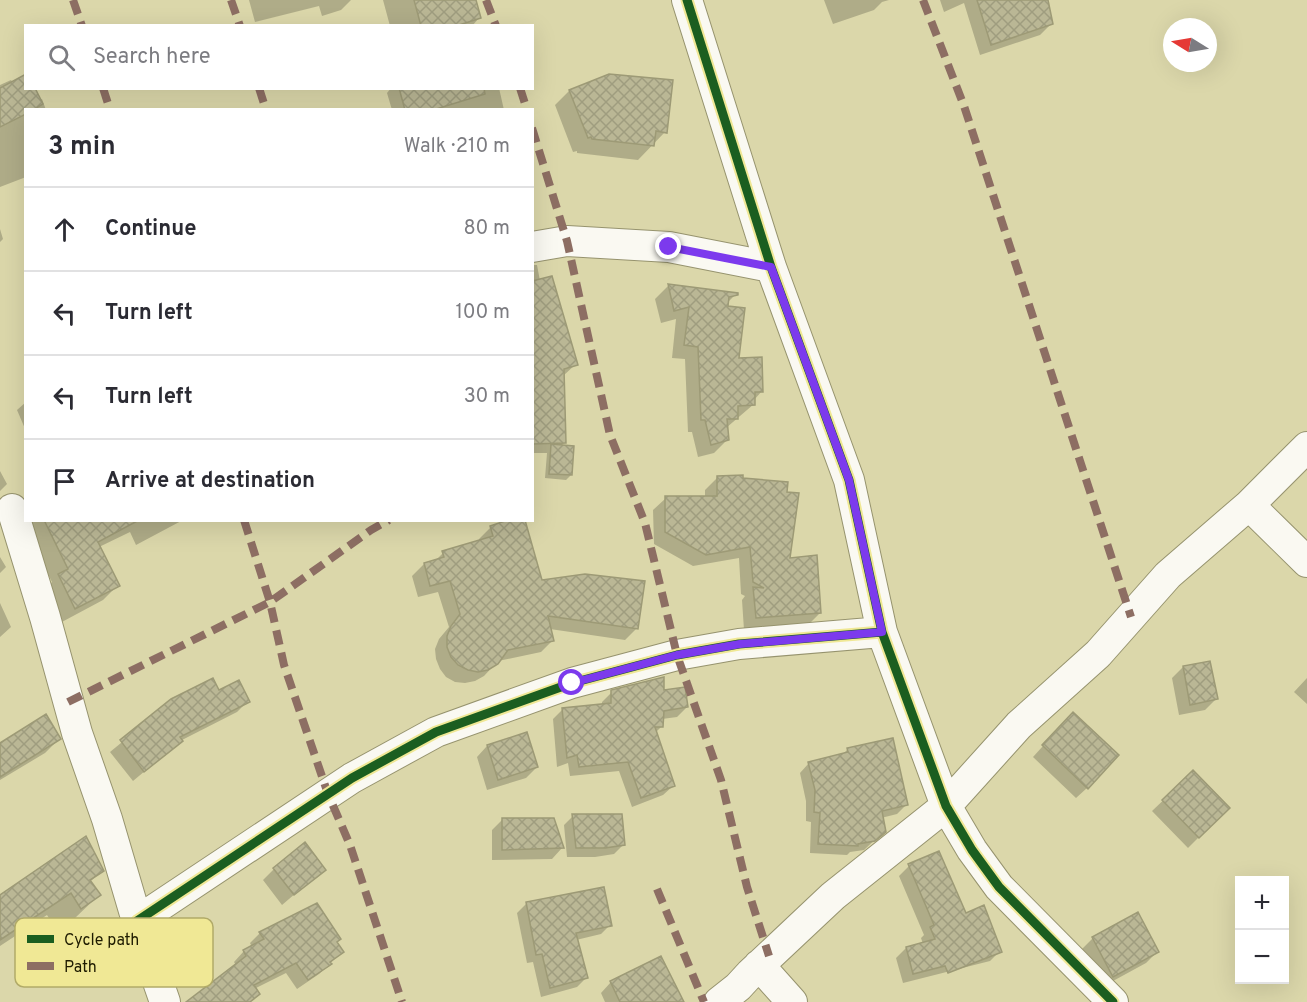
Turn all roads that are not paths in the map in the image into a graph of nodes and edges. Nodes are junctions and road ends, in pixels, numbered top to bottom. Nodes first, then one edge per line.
1 (687, 0) edge
2 (534, 247) edge
3 (771, 267) junction
4 (1307, 447) edge
5 (1250, 506) junction
6 (12, 509) edge
7 (1307, 562) edge
8 (882, 632) junction
9 (946, 806) junction
10 (135, 918) edge
11 (141, 918) edge
12 (759, 965) junction
13 (160, 987) edge
14 (165, 1002) edge
15 (719, 1002) edge
16 (792, 1002) edge
17 (1113, 1002) edge

1 - 3 street
2 - 3 street
3 - 8 street
4 - 5 street
5 - 7 street
5 - 9 street
6 - 10 street
8 - 9 street
8 - 11 street
9 - 12 street
9 - 17 street
12 - 15 street
12 - 16 street
13 - 14 street

